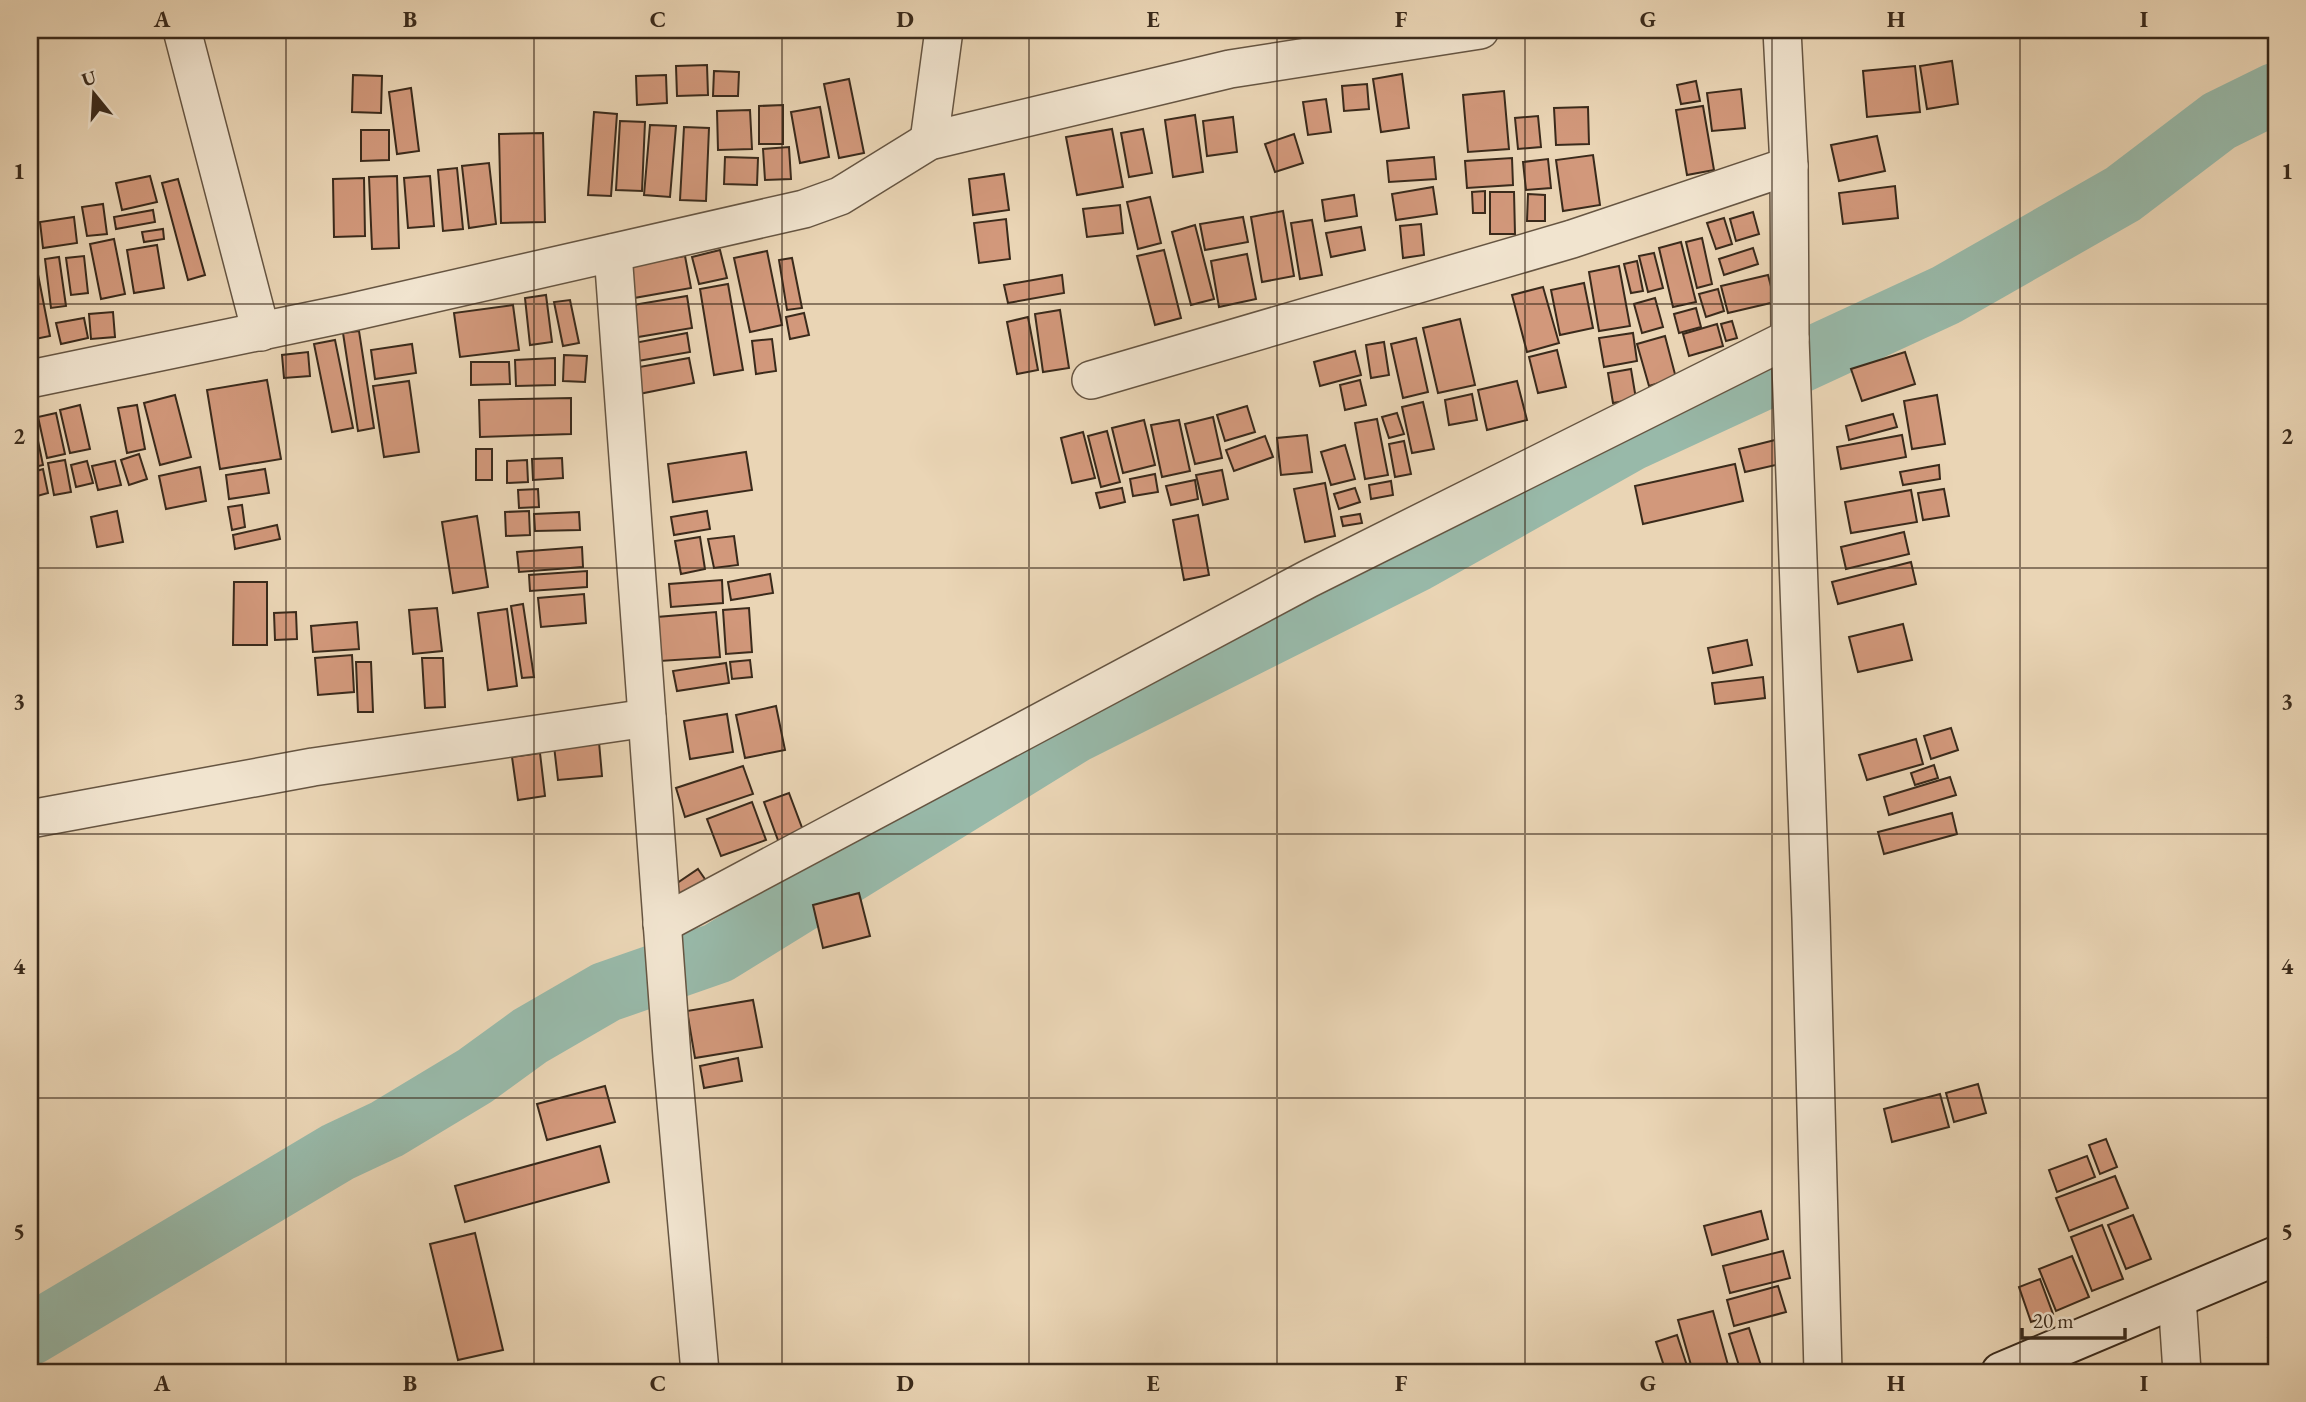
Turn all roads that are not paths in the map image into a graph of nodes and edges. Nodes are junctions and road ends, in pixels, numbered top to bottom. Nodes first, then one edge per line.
1 (182, 30) edge
2 (944, 30) edge
3 (1480, 30) edge
4 (1782, 30) edge
5 (929, 141) junction
6 (1789, 166) junction
7 (613, 253) junction
8 (261, 332) junction
9 (1790, 338) junction
10 (30, 379) edge
11 (1091, 380) dead end
12 (647, 718) junction
13 (30, 818) edge
14 (662, 923) junction
15 (2276, 1256) edge
16 (2177, 1298) junction
17 (700, 1372) edge
18 (1823, 1372) edge
19 (2001, 1372) edge
20 (2182, 1372) edge

1 - 8 street
2 - 5 street
3 - 5 street
4 - 6 street
5 - 7 street
6 - 9 street
6 - 11 street
7 - 8 street
7 - 12 street
8 - 10 street
9 - 14 street
9 - 18 street
12 - 13 street
12 - 14 street
14 - 17 street
15 - 16 main road
16 - 19 main road
16 - 20 street

